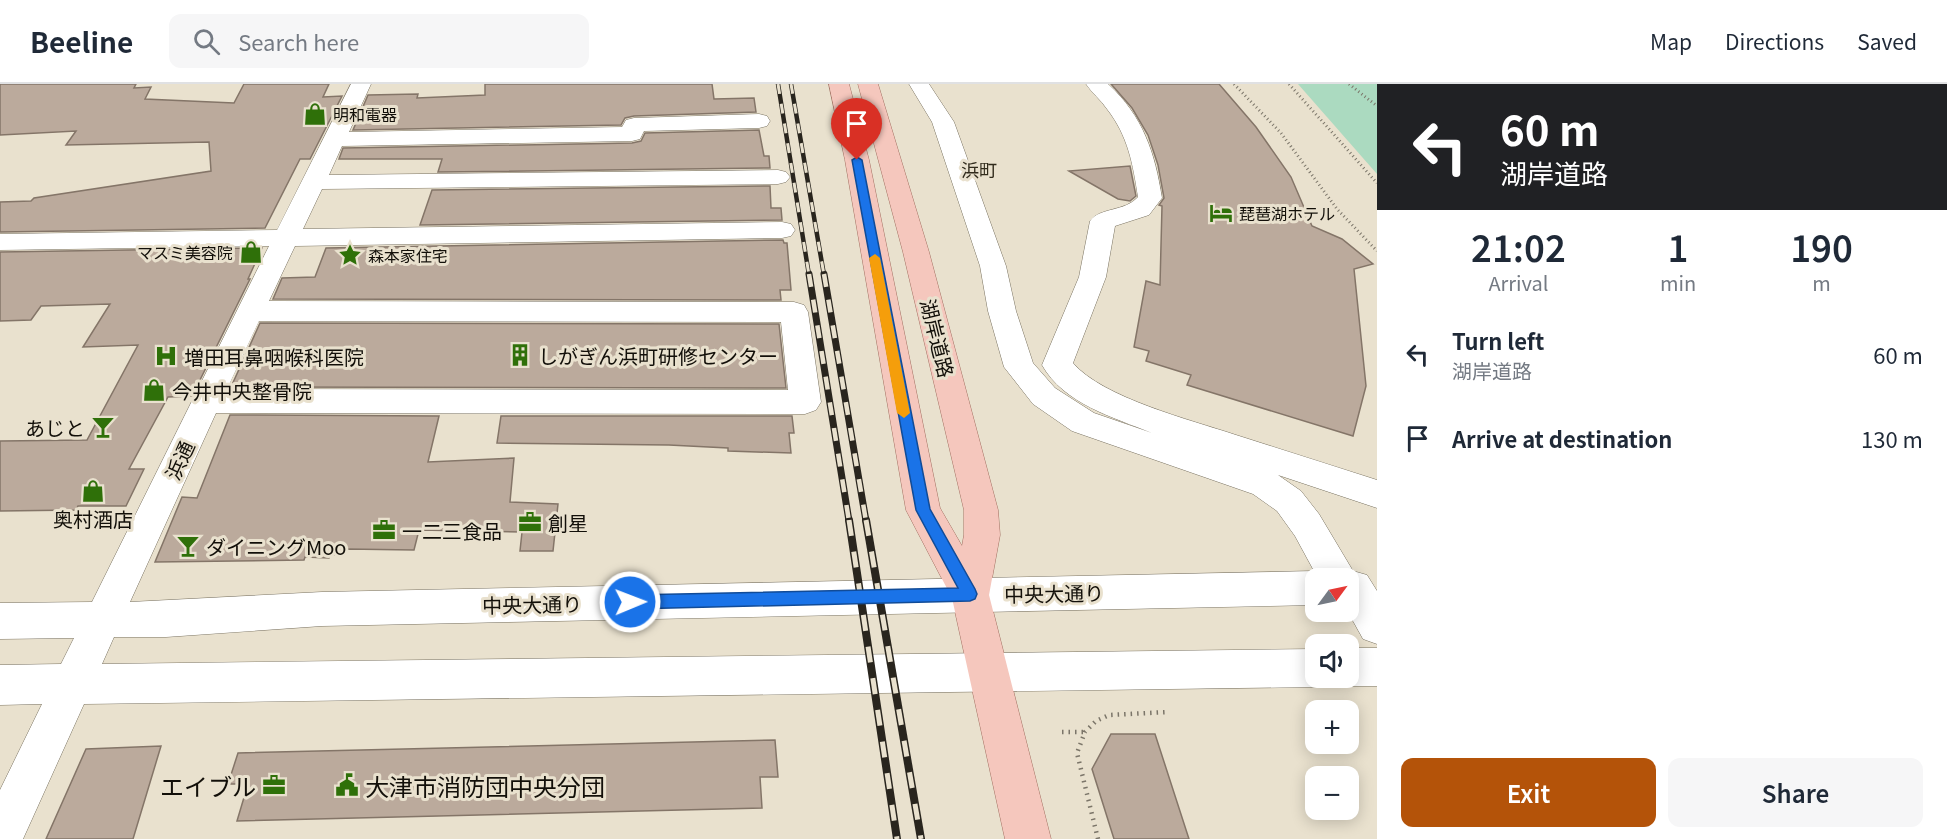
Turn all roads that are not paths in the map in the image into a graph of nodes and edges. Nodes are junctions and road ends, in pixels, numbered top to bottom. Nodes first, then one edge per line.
1 (361, 84) edge
2 (377, 84) edge
3 (838, 84) edge
4 (868, 84) edge
5 (919, 84) edge
6 (1096, 84) edge
7 (759, 121) dead end
8 (334, 139) junction
9 (778, 177) dead end
10 (312, 182) junction
11 (782, 230) dead end
12 (286, 236) junction
13 (0, 242) edge
14 (250, 311) junction
15 (1015, 354) junction
16 (1057, 365) junction
17 (206, 401) junction
18 (1377, 494) edge
19 (1341, 568) edge
20 (1305, 588) edge
21 (970, 594) junction
22 (1359, 594) edge
23 (103, 620) junction
24 (0, 621) edge
25 (1377, 626) edge
26 (1359, 667) edge
27 (1377, 667) edge
28 (1305, 668) edge
29 (988, 672) junction
30 (73, 683) junction
31 (0, 685) edge
32 (0, 837) edge
33 (1028, 839) edge

1 - 2 street
1 - 8 street, 浜通
3 - 21 main road, 湖岸道路
4 - 21 main road, 湖岸道路
5 - 15 street
6 - 16 street
7 - 8 street
8 - 10 street, 浜通
9 - 10 street
10 - 12 street, 浜通
11 - 12 street
12 - 13 street
12 - 14 street, 浜通
14 - 17 street, 浜通
14 - 17 street
15 - 16 street
15 - 19 street
16 - 18 street
17 - 23 street, 浜通
20 - 21 street, 中央大通り
21 - 23 street, 中央大通り
21 - 29 main road, 湖岸道路
22 - 25 street
23 - 24 street, 中央大通り
23 - 30 street, 浜通
26 - 27 street
28 - 29 street
29 - 30 street
29 - 33 main road, 湖岸道路
30 - 31 street
30 - 32 street, 浜通

